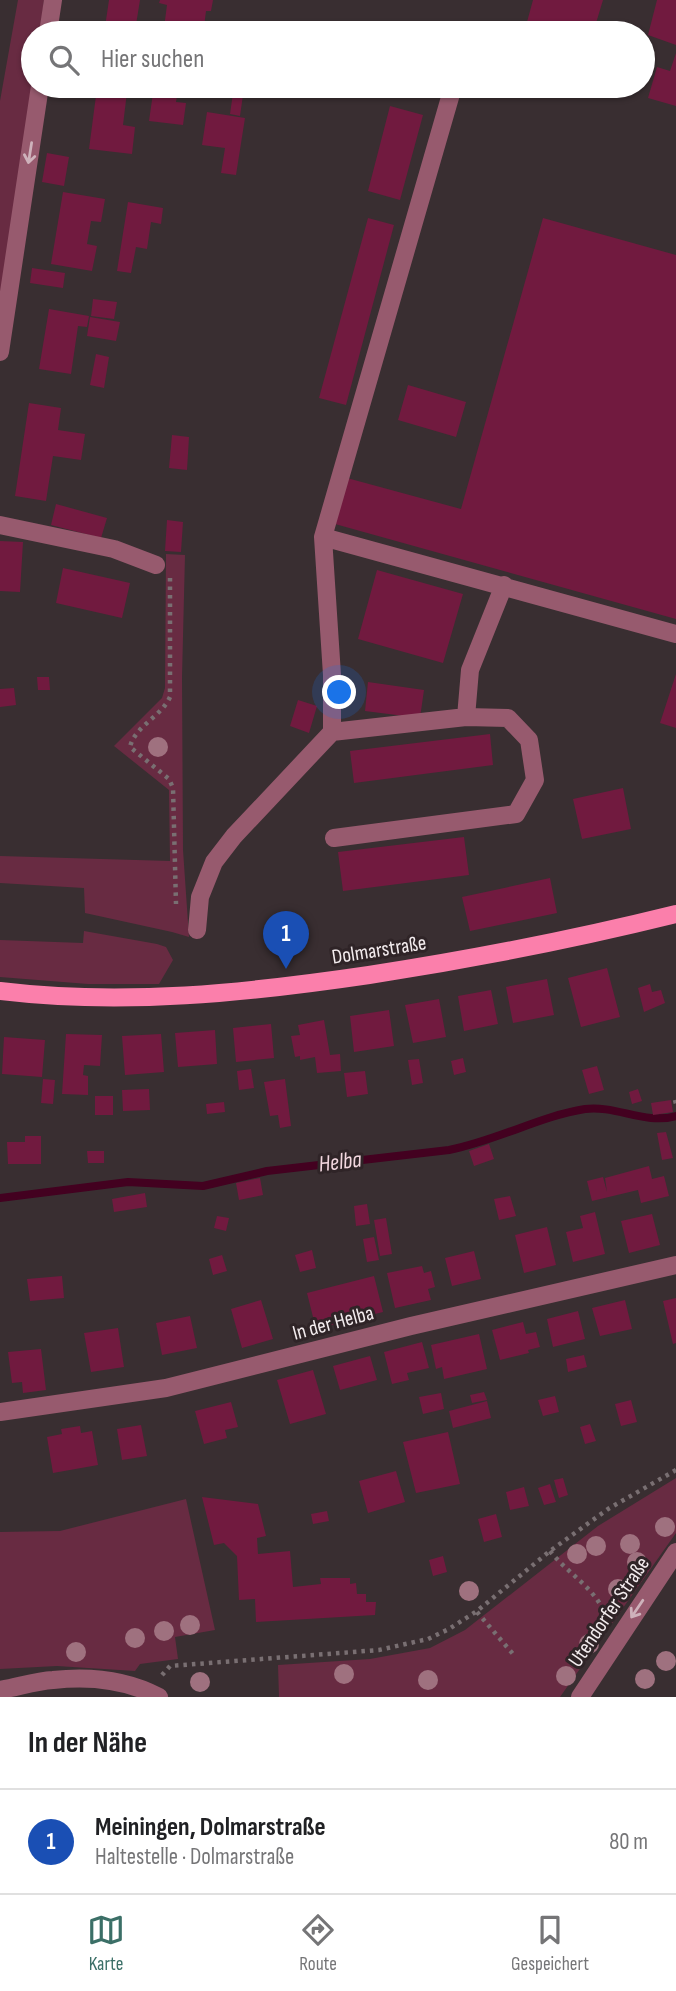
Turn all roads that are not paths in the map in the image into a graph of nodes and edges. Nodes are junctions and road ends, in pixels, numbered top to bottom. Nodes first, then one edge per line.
1 (53, 0) edge
2 (50, 21) edge
3 (38, 98) edge
4 (450, 98) edge
5 (0, 350) edge
6 (0, 525) edge
7 (323, 537) junction
8 (156, 565) road end
9 (504, 585) junction
10 (676, 634) edge
11 (466, 717) junction
12 (332, 732) junction
13 (334, 838) dead end
14 (676, 914) edge
15 (197, 930) dead end
16 (0, 990) edge
17 (676, 1265) edge
18 (0, 1412) edge
19 (676, 1552) edge
20 (0, 1690) edge
21 (153, 1694) edge
22 (580, 1697) edge

1 - 2 street
3 -> 5 street
4 - 7 street
6 - 8 street
7 - 9 street
7 - 12 street
9 - 10 street
9 - 11 street
11 - 12 street
11 - 13 street
12 - 15 street
14 - 16 main road, Dolmarstraße
17 - 18 street, In der Helba
19 -> 22 street, Utendorfer Straße
20 - 21 street

